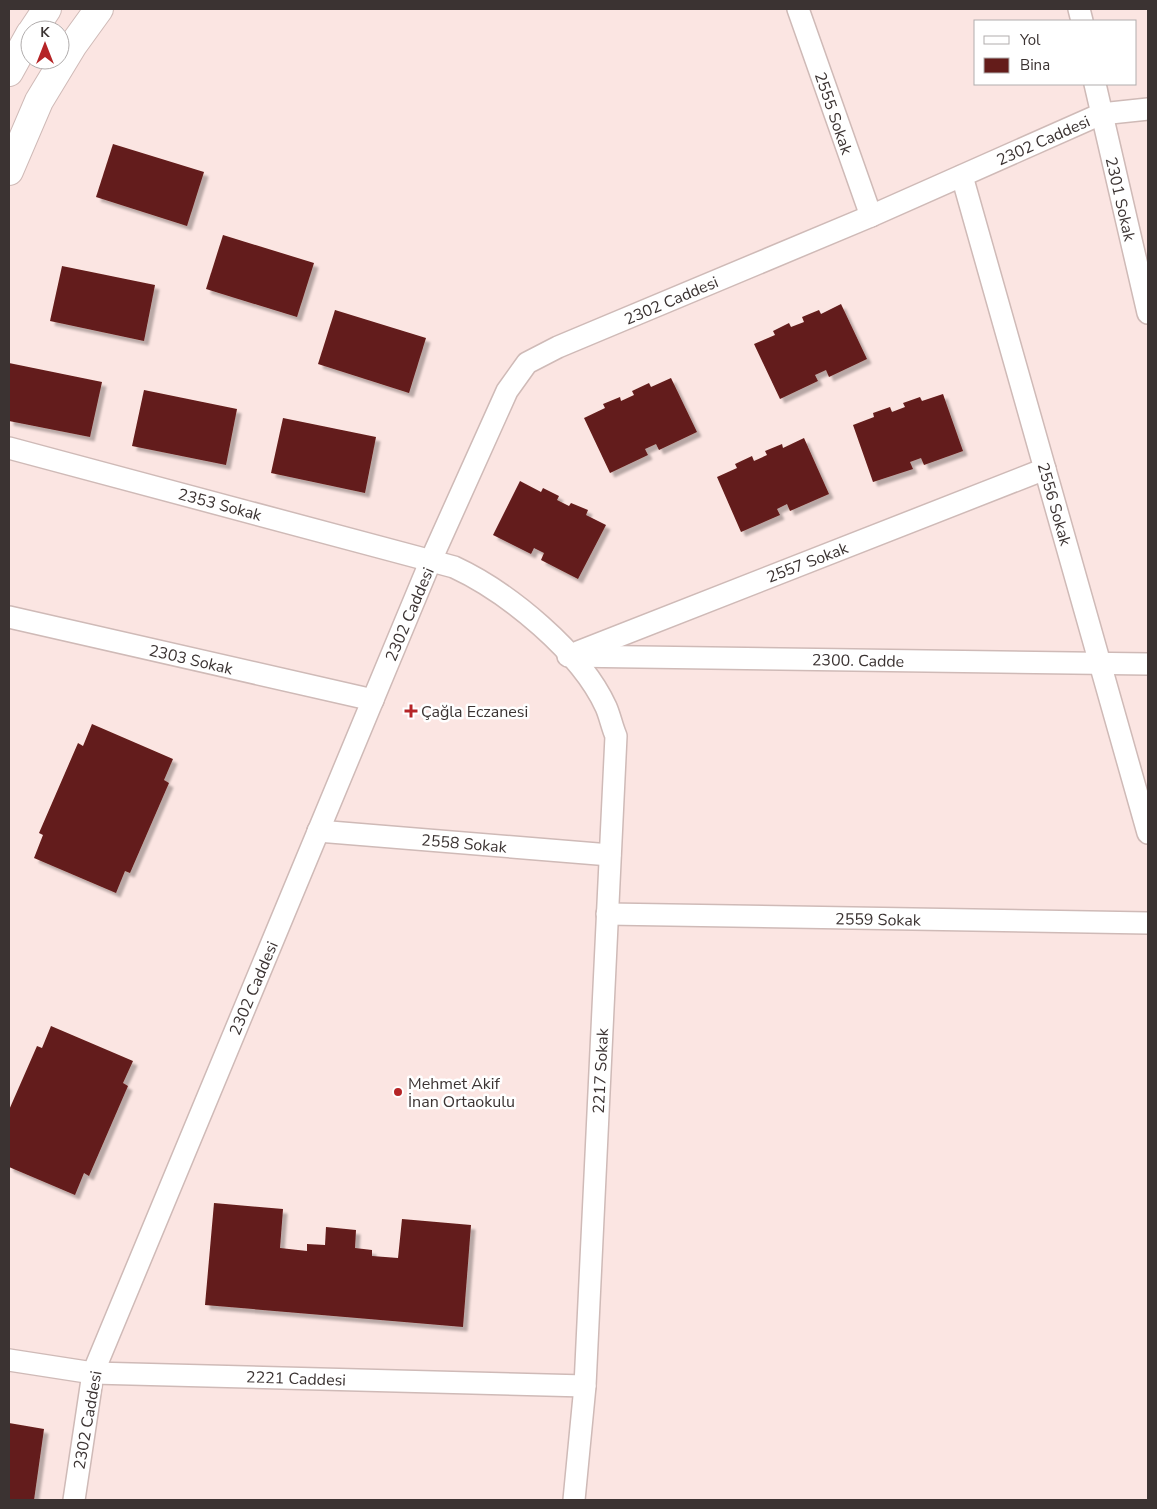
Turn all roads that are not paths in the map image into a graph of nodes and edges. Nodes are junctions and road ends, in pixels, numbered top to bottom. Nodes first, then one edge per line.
1 (48, 9) edge
2 (99, 9) edge
3 (798, 9) edge
4 (40, 20) edge
5 (20, 52) edge
6 (9, 72) edge
7 (1095, 85) edge
8 (1148, 108) edge
9 (1101, 114) junction
10 (9, 171) edge
11 (962, 176) junction
12 (871, 216) junction
13 (1148, 314) edge
14 (9, 448) edge
15 (1045, 468) junction
16 (431, 560) junction
17 (9, 618) edge
18 (568, 656) junction
19 (1100, 664) junction
20 (1148, 664) edge
21 (373, 700) junction
22 (318, 831) junction
23 (1148, 833) edge
24 (610, 855) junction
25 (607, 914) junction
26 (1148, 923) edge
27 (9, 1360) edge
28 (93, 1373) junction
29 (585, 1386) junction
30 (74, 1500) edge
31 (574, 1500) edge

1 - 4 street
2 - 10 street
3 - 12 street, 2555 Sokak
5 - 6 street
7 - 9 street, 2301 Sokak
8 - 9 street, 2302 Caddesi
9 - 11 street, 2302 Caddesi
9 - 13 street, 2301 Sokak
11 - 12 street, 2302 Caddesi
11 - 15 street, 2556 Sokak
12 - 16 street, 2302 Caddesi
14 - 16 street, 2353 Sokak
15 - 18 street, 2557 Sokak
15 - 19 street, 2556 Sokak
16 - 18 street, 2353 Sokak
16 - 21 street, 2302 Caddesi
17 - 21 street, 2303 Sokak
18 - 19 street, 2300. Cadde
18 - 24 street, 2217 Sokak
19 - 20 street, 2300. Cadde
19 - 23 street, 2556 Sokak
21 - 22 street, 2302 Caddesi
22 - 24 street, 2558 Sokak
22 - 28 street, 2302 Caddesi
24 - 25 street, 2217 Sokak
25 - 26 street, 2559 Sokak
25 - 29 street, 2217 Sokak
27 - 28 street, 2221 Caddesi
28 - 29 street, 2221 Caddesi
28 - 30 street, 2302 Caddesi
29 - 31 street, 2217 Sokak

